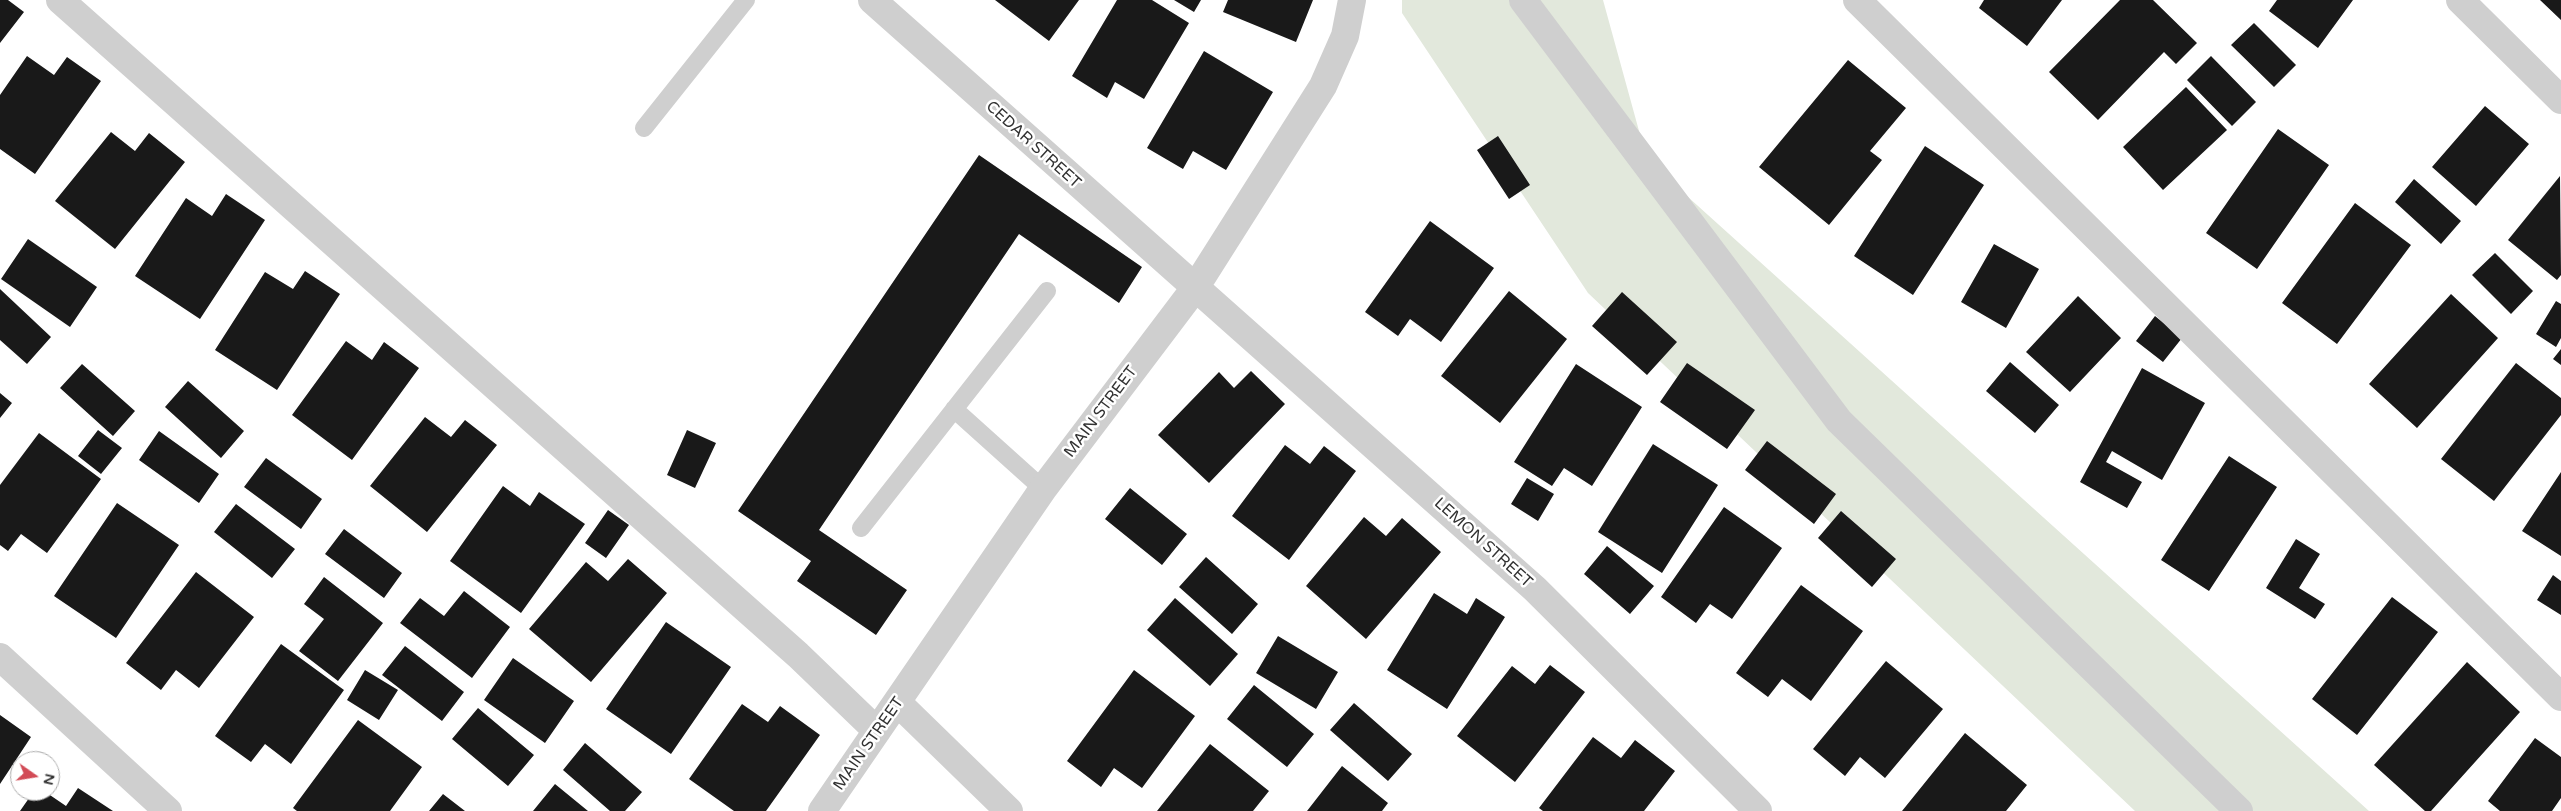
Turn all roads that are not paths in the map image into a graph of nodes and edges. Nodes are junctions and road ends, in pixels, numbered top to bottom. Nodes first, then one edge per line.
1 (60, 0) edge
2 (746, 0) edge
3 (872, 0) edge
4 (1352, 0) edge
5 (1523, 0) edge
6 (1857, 0) edge
7 (2460, 0) edge
8 (2561, 100) edge
9 (644, 128) dead end
10 (1195, 288) junction
11 (1047, 291) dead end
12 (954, 409) junction
13 (1043, 489) junction
14 (861, 528) dead end
15 (0, 657) edge
16 (2561, 697) edge
17 (898, 703) junction
18 (877, 731) junction
19 (168, 811) edge
20 (822, 811) edge
21 (1009, 811) edge
22 (1758, 811) edge
23 (2239, 811) edge

1 - 18 street
2 - 9 lane
3 - 10 street, CEDAR STREET
4 - 10 street, MAIN STREET
5 - 23 street
6 - 16 street
7 - 8 street
10 - 13 street, MAIN STREET
10 - 22 street, LEMON STREET
11 - 12 lane
12 - 13 lane
12 - 14 lane
13 - 17 street, MAIN STREET
15 - 19 street
17 - 18 street, MAIN STREET
17 - 21 street
18 - 20 street, MAIN STREET

